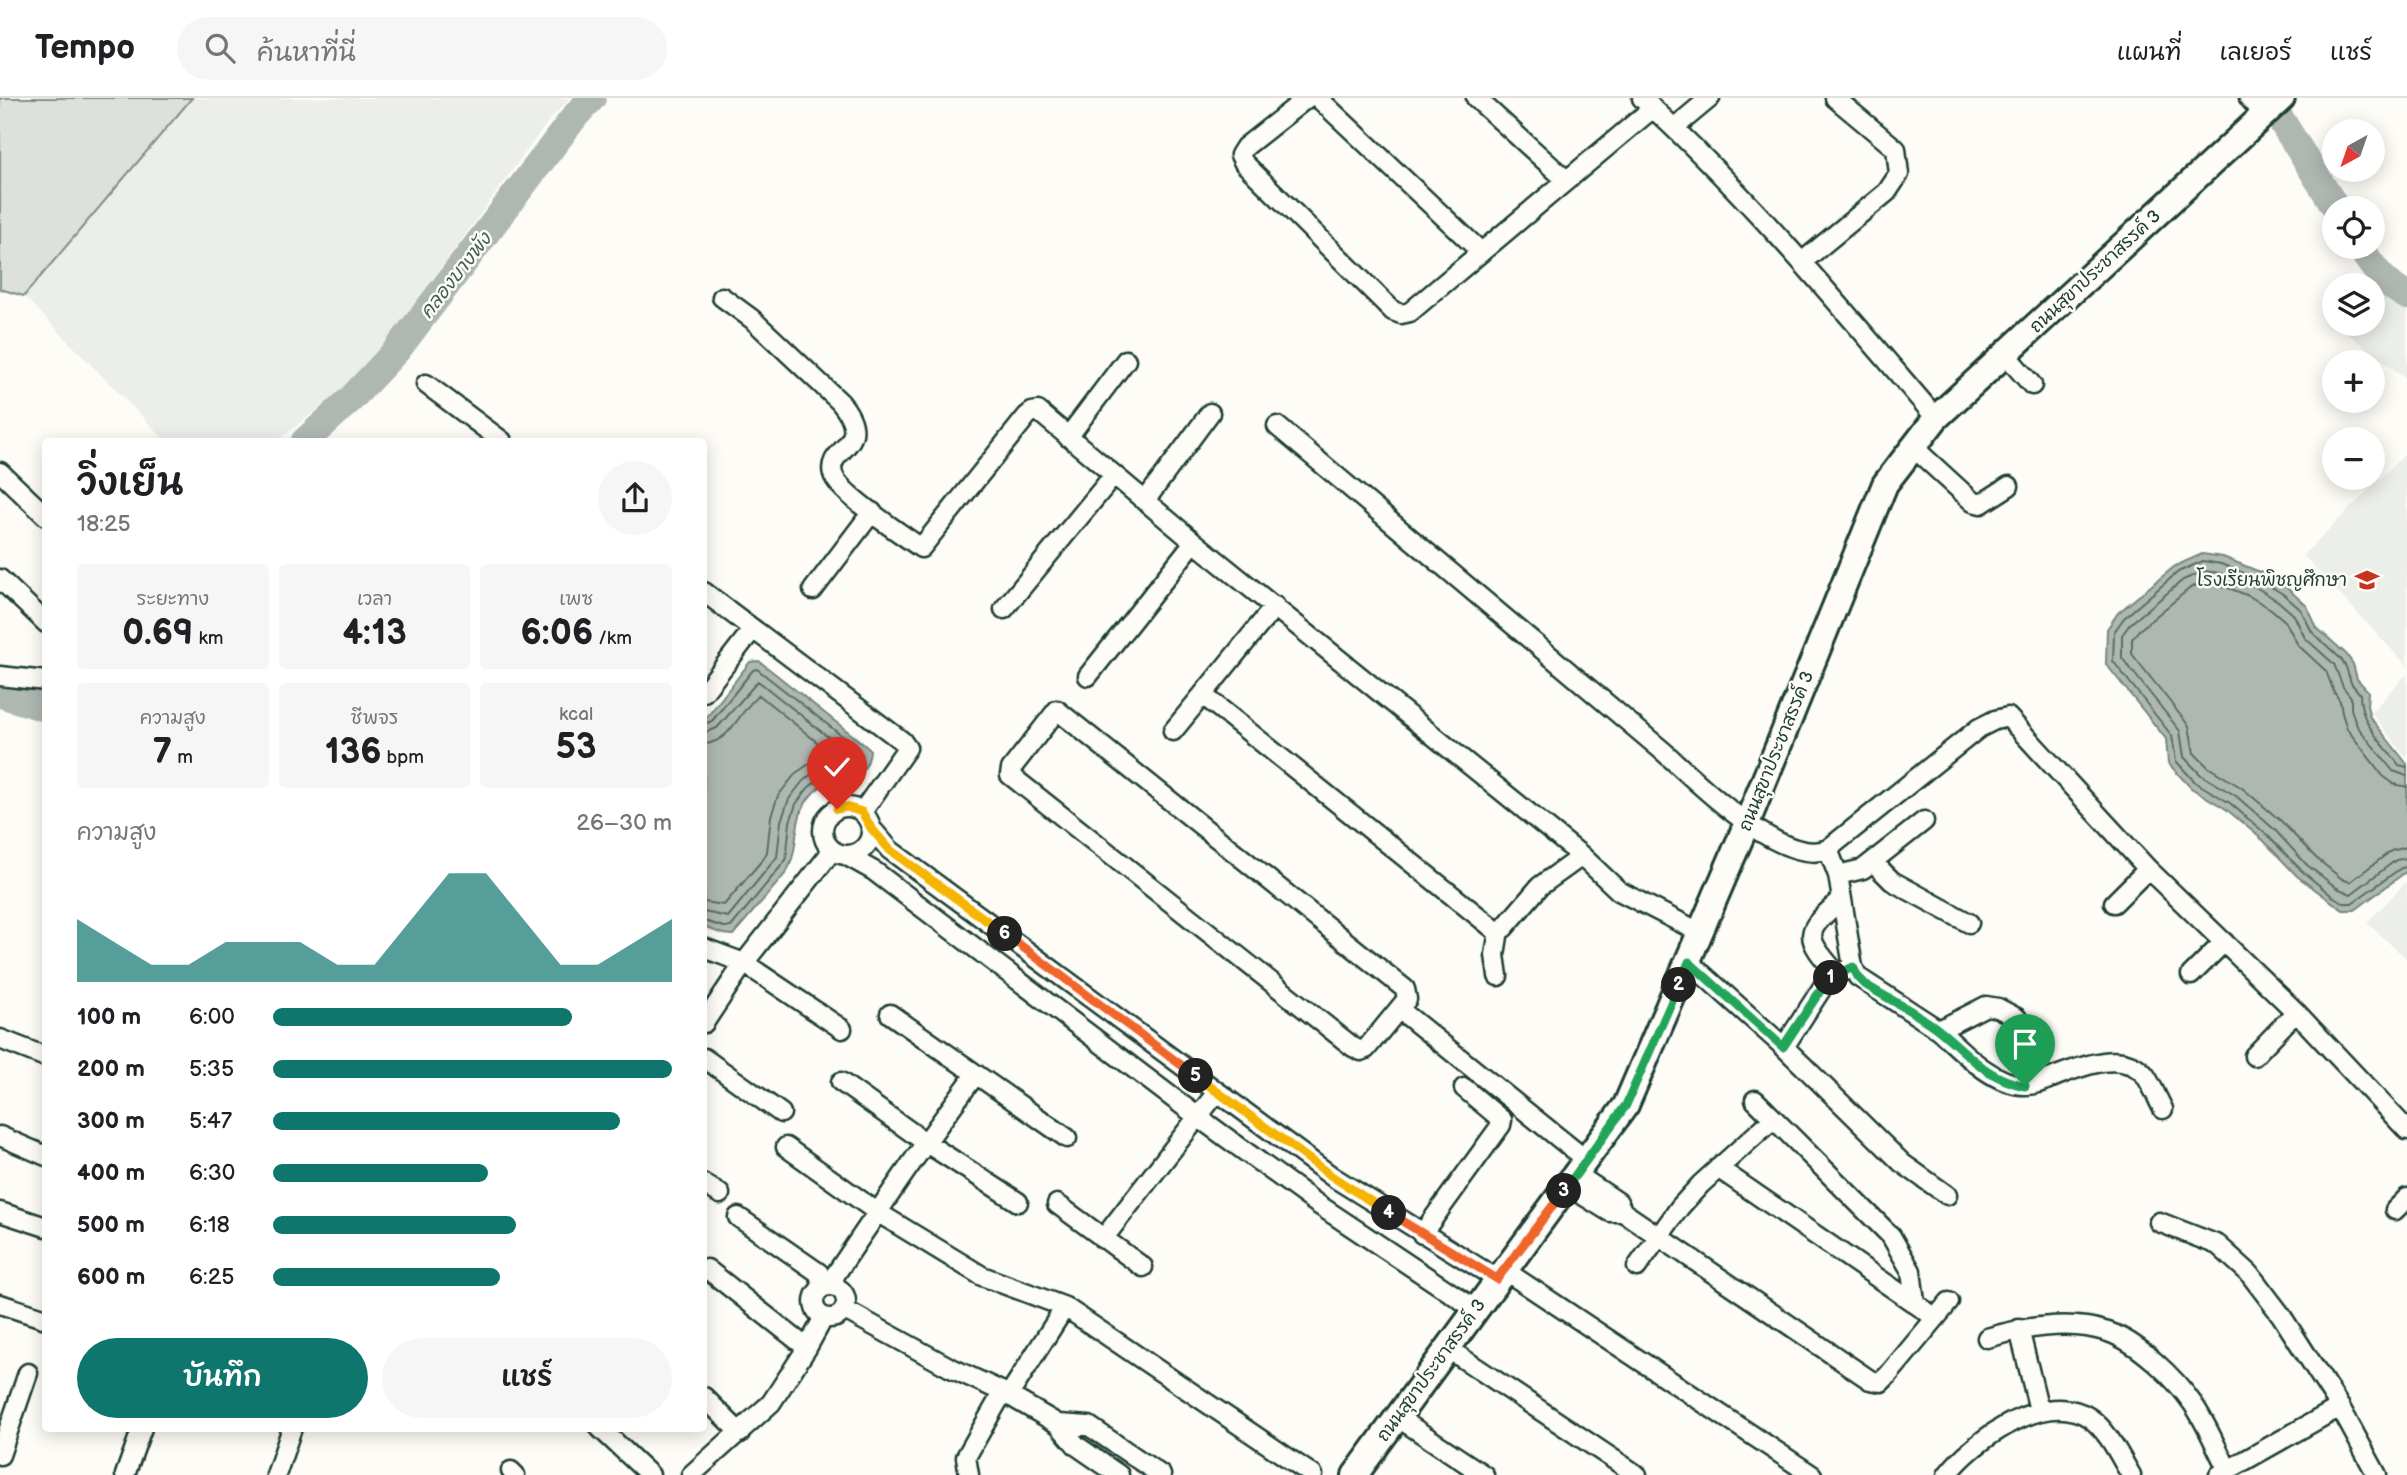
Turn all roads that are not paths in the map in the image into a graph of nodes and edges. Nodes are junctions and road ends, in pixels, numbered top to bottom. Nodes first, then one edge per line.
1 (1307, 98) edge
2 (1318, 98) edge
3 (1476, 98) edge
4 (1710, 98) edge
5 (1835, 98) edge
6 (1648, 103) edge
7 (2268, 105) edge
8 (1674, 128) junction
9 (1566, 180) junction
10 (1481, 252) junction
11 (1802, 262) junction
12 (722, 297) dead end
13 (2005, 354) junction
14 (1126, 360) dead end
15 (426, 384) dead end
16 (2032, 385) dead end
17 (1210, 413) dead end
18 (1936, 418) junction
19 (1278, 425) dead end
20 (1068, 437) junction
21 (498, 438) edge
22 (1913, 447) junction
23 (0, 472) edge
24 (1114, 475) junction
25 (2009, 486) dead end
26 (1145, 501) junction
27 (42, 512) edge
28 (872, 512) junction
29 (1194, 542) junction
30 (0, 579) edge
31 (813, 590) dead end
32 (707, 594) edge
33 (1275, 606) junction
34 (1004, 609) dead end
35 (42, 619) edge
36 (753, 629) junction
37 (0, 676) edge
38 (1087, 676) dead end
39 (42, 681) edge
40 (707, 688) edge
41 (1203, 695) junction
42 (1173, 731) dead end
43 (862, 812) junction
44 (1924, 821) dead end
45 (1747, 823) junction
46 (871, 828) junction
47 (1828, 849) junction
48 (839, 854) junction
49 (1582, 856) junction
50 (1872, 862) junction
51 (2148, 869) junction
52 (1838, 875) junction
53 (1842, 899) junction
54 (2114, 903) dead end
55 (1969, 923) dead end
56 (1499, 930) junction
57 (1701, 933) junction
58 (2224, 942) junction
59 (707, 949) edge
60 (1689, 962) junction
61 (744, 963) junction
62 (1845, 971) junction
63 (2191, 975) dead end
64 (1498, 976) dead end
65 (1399, 1009) junction
66 (2296, 1012) junction
67 (890, 1014) dead end
68 (707, 1018) edge
69 (2017, 1018) dead end
70 (842, 1029) dead end
71 (1939, 1030) junction
72 (0, 1039) edge
73 (1783, 1047) junction
74 (42, 1055) edge
75 (2254, 1056) dead end
76 (707, 1060) edge
77 (976, 1074) junction
78 (841, 1082) dead end
79 (1464, 1088) dead end
80 (1217, 1092) junction
81 (1755, 1100) dead end
82 (2163, 1109) dead end
83 (781, 1114) dead end
84 (1198, 1117) junction
85 (1773, 1119) junction
86 (2407, 1130) edge
87 (0, 1136) edge
88 (1067, 1138) dead end
89 (925, 1142) junction
90 (786, 1147) dead end
91 (42, 1154) edge
92 (1718, 1168) junction
93 (1577, 1173) junction
94 (1333, 1177) junction
95 (707, 1186) edge
96 (720, 1194) dead end
97 (1947, 1195) dead end
98 (1018, 1202) dead end
99 (1316, 1203) junction
100 (1057, 1204) dead end
101 (0, 1212) edge
102 (877, 1212) junction
103 (738, 1217) dead end
104 (2159, 1222) dead end
105 (42, 1226) edge
106 (1422, 1234) junction
107 (1659, 1235) junction
108 (1103, 1239) junction
109 (1143, 1267) dead end
110 (1637, 1267) dead end
111 (707, 1270) edge
112 (1500, 1275) junction
113 (828, 1286) junction
114 (1915, 1302) junction
115 (1950, 1302) dead end
116 (0, 1304) edge
117 (1065, 1307) junction
118 (1475, 1309) junction
119 (845, 1310) junction
120 (824, 1317) junction
121 (42, 1318) edge
122 (1936, 1318) junction
123 (2019, 1329) junction
124 (1987, 1338) dead end
125 (807, 1348) junction
126 (1447, 1348) junction
127 (29, 1373) dead end
128 (1006, 1394) junction
129 (707, 1400) edge
130 (2340, 1406) junction
131 (2039, 1410) junction
132 (1397, 1416) junction
133 (1058, 1424) junction
134 (1088, 1426) junction
135 (141, 1432) edge
136 (291, 1432) edge
137 (604, 1432) edge
138 (740, 1433) junction
139 (1077, 1446) junction
140 (0, 1455) edge
141 (2223, 1472) edge
142 (125, 1475) edge
143 (277, 1475) edge
144 (650, 1475) edge
145 (691, 1475) edge
146 (969, 1475) edge
147 (1119, 1475) edge
148 (1161, 1475) edge
149 (1313, 1475) edge
150 (1355, 1475) edge
151 (1484, 1475) edge
152 (1637, 1475) edge
153 (1812, 1475) edge
154 (1947, 1475) edge
155 (2131, 1475) edge
156 (2376, 1475) edge

1 - 10 street
2 - 10 street
3 - 9 street
4 - 8 street
5 - 11 street
6 - 8 street
6 - 9 street
7 - 13 street, ถนนสุขาประชาสรรค์ 3
8 - 11 street
9 - 10 street
11 - 18 street
12 - 28 street
13 - 16 street
13 - 18 street, ถนนสุขาประชาสรรค์ 3
14 - 20 street
15 - 21 street
17 - 26 street
18 - 22 street, ถนนสุขาประชาสรรค์ 3
19 - 45 street
20 - 24 street
20 - 28 street
22 - 25 street
22 - 45 street, ถนนสุขาประชาสรรค์ 3
23 - 27 street
24 - 26 street
24 - 34 street
26 - 29 street
28 - 31 street
29 - 33 street
29 - 38 street
30 - 35 street
32 - 36 street
33 - 41 street
33 - 49 street
36 - 40 street
36 - 43 street
37 - 39 street
41 - 42 street
41 - 56 street
43 - 46 street
43 - 48 street
44 - 50 street
45 - 47 street
45 - 57 street, ถนนสุขาประชาสรรค์ 3
46 - 48 street
46 - 80 street
47 - 51 street
47 - 52 street
48 - 61 street
48 - 84 street
49 - 56 street
49 - 57 street
50 - 52 street
50 - 55 street
51 - 54 street
51 - 58 street
52 - 53 street
53 - 62 street
53 - 62 street
56 - 64 street
57 - 60 street, ถนนสุขาประชาสรรค์ 3
58 - 63 street
58 - 66 street
59 - 61 street
60 - 73 street
60 - 93 street, ถนนสุขาประชาสรรค์ 3
61 - 68 street
61 - 70 street
62 - 71 street
62 - 73 street
65 - 65 street
65 - 93 street
66 - 75 street
66 - 86 street
67 - 77 street
69 - 71 street
71 - 82 street
72 - 74 street
73 - 97 street
76 - 83 street
77 - 88 street
77 - 89 street
78 - 89 street
79 - 106 street
80 - 84 street
80 - 94 street
81 - 85 street
84 - 99 street
84 - 108 street
85 - 92 street
85 - 114 street
87 - 91 street
89 - 98 street
89 - 102 street
90 - 102 street
92 - 107 street
92 - 114 street
93 - 107 street
93 - 112 street, ถนนสุขาประชาสรรค์ 3
94 - 99 street
94 - 106 street
95 - 96 street
99 - 118 street
100 - 108 street
101 - 105 street
102 - 113 street
102 - 117 street
103 - 113 street
104 - 130 street
106 - 112 street
107 - 110 street
107 - 122 street
108 - 109 street
111 - 125 street
112 - 118 street, ถนนสุขาประชาสรรค์ 3
112 - 153 street
113 - 119 street
113 - 120 street
114 - 122 street
115 - 122 street
116 - 121 street
117 - 128 street
117 - 149 street
118 - 126 street, ถนนสุขาประชาสรรค์ 3
119 - 120 street
119 - 128 street
120 - 125 street
123 - 124 street
123 - 131 street
123 - 141 street
125 - 138 street
126 - 132 street, ถนนสุขาประชาสรรค์ 3
126 - 152 street
127 - 140 street
128 - 133 street
128 - 146 street
129 - 138 street
130 - 141 street
130 - 156 street
131 - 154 street
131 - 155 street
132 - 150 street, ถนนสุขาประชาสรรค์ 3
132 - 151 street
133 - 134 street
133 - 139 street
134 - 139 street
134 - 148 street
135 - 142 street
136 - 143 street
137 - 144 street
138 - 145 street
139 - 147 street

